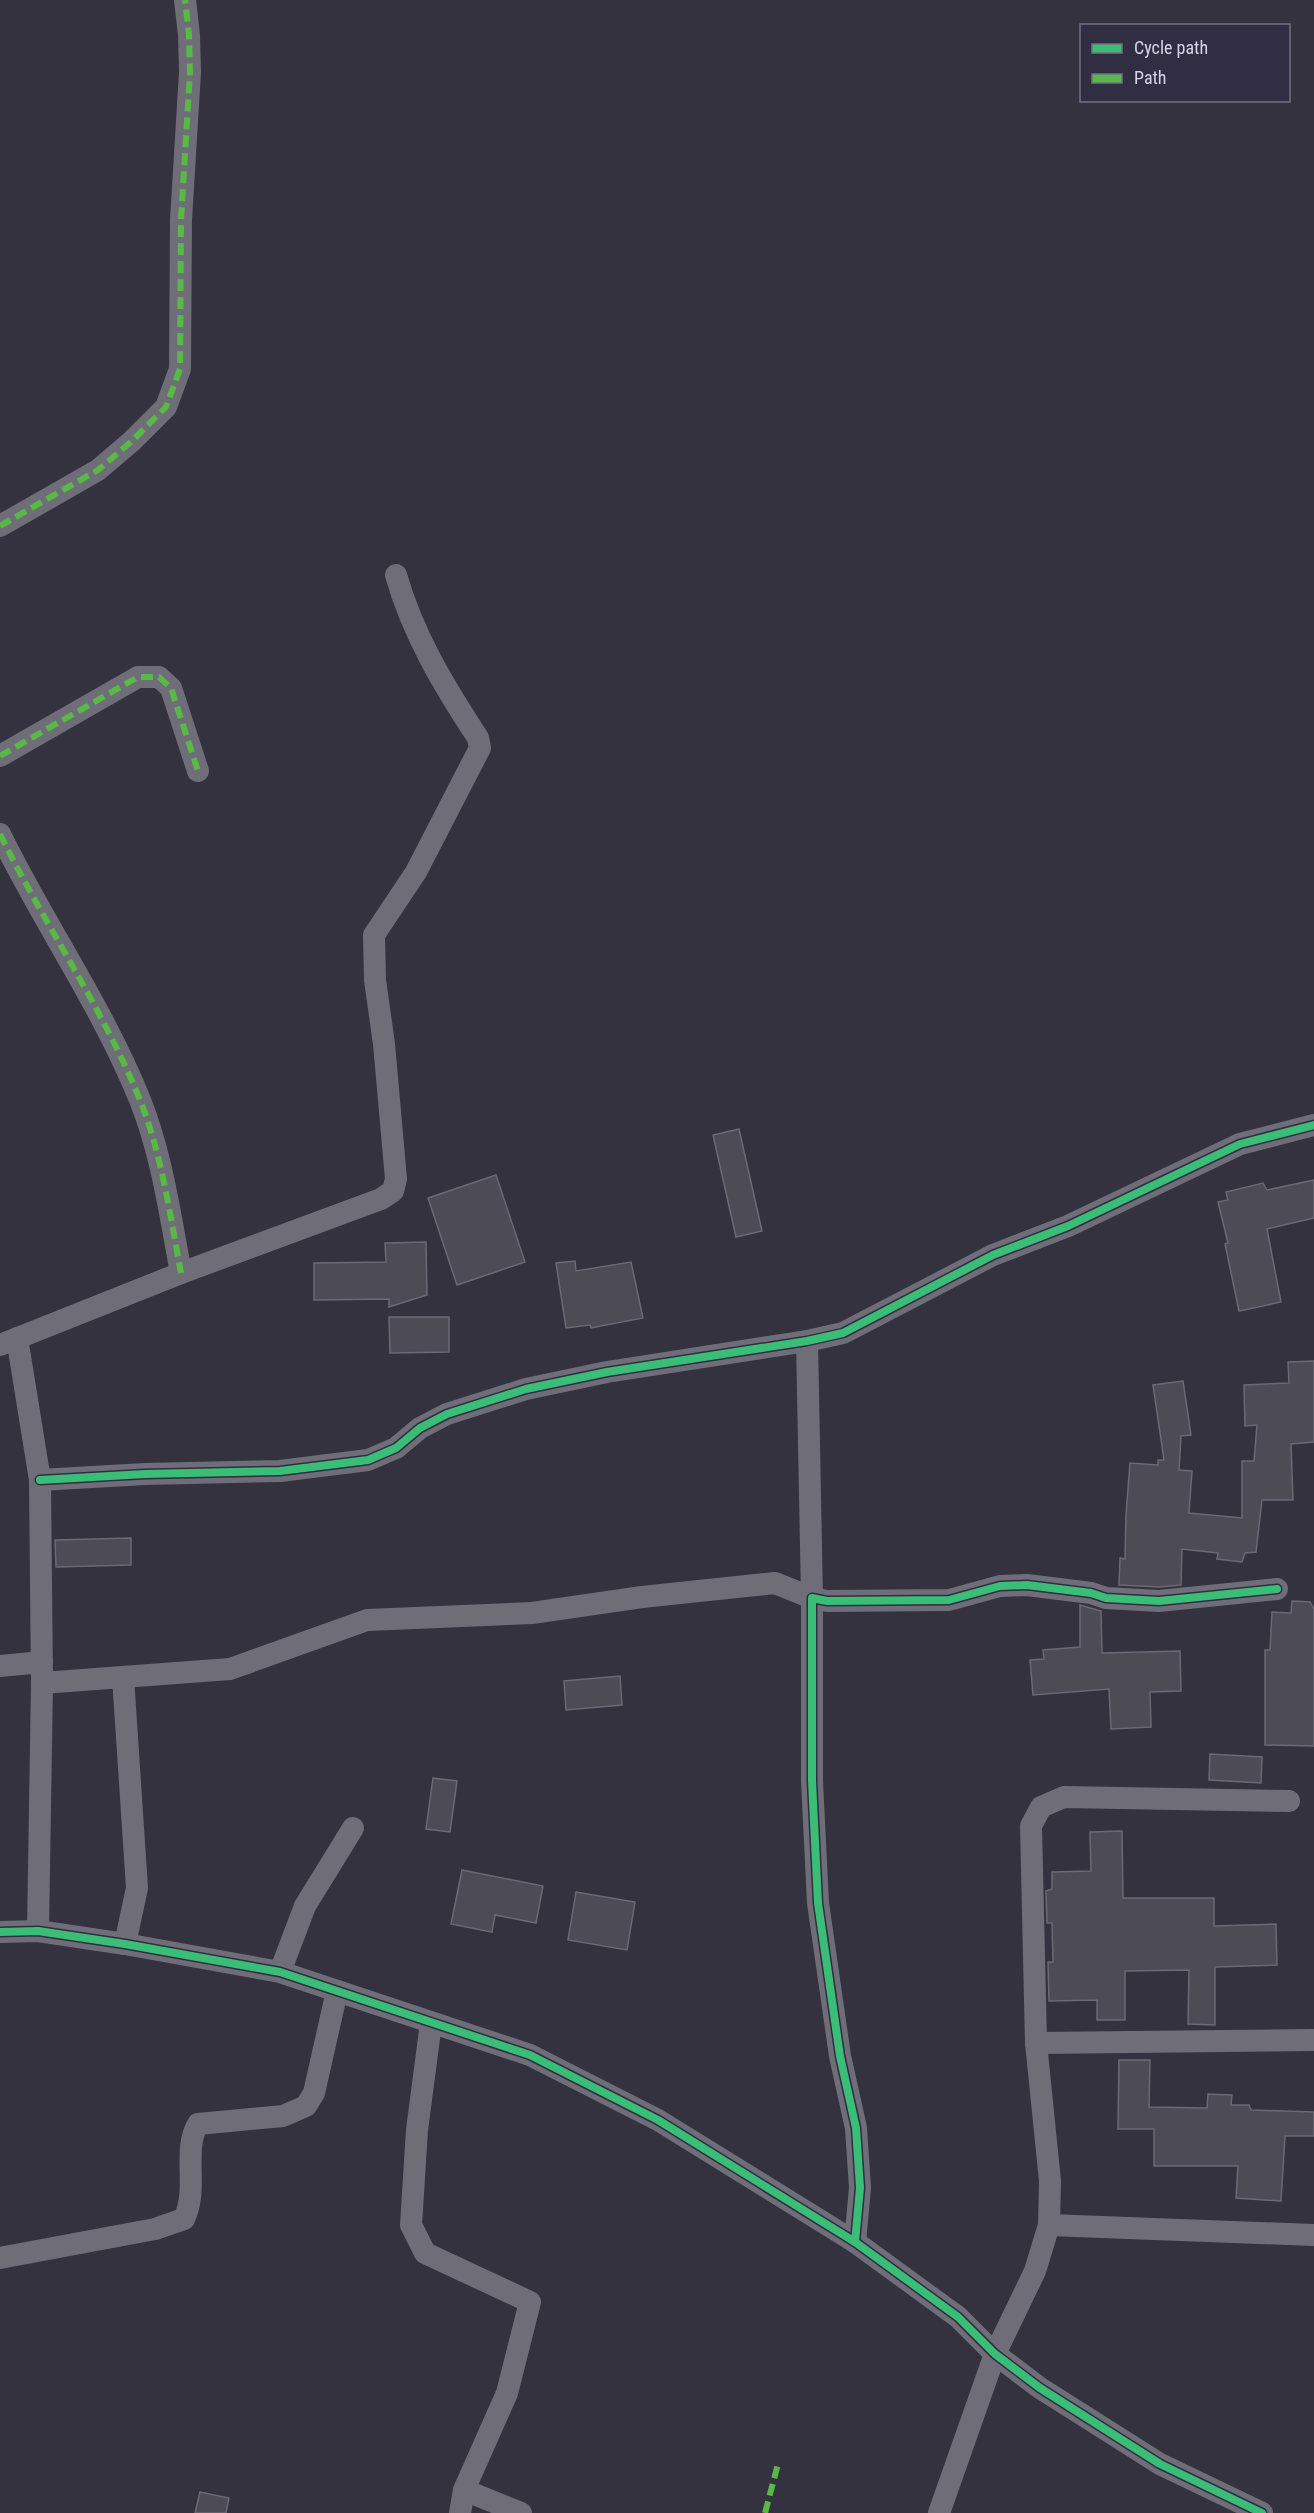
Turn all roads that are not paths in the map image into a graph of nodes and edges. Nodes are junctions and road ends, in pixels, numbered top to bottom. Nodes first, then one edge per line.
1 (185, 0) edge
2 (0, 526) edge
3 (396, 575) dead end
4 (0, 756) edge
5 (198, 771) dead end
6 (0, 834) edge
7 (1314, 1125) edge
8 (181, 1273) junction
9 (807, 1341) junction
10 (8, 1342) edge
11 (40, 1480) junction
12 (1277, 1588) dead end
13 (812, 1598) junction
14 (0, 1666) edge
15 (42, 1673) junction
16 (123, 1677) junction
17 (1289, 1801) dead end
18 (353, 1828) dead end
19 (38, 1931) junction
20 (0, 1932) edge
21 (125, 1944) junction
22 (280, 1972) junction
23 (337, 1991) junction
24 (430, 2023) junction
25 (1314, 2040) edge
26 (1036, 2043) junction
27 (1049, 2224) junction
28 (1314, 2235) edge
29 (855, 2242) junction
30 (0, 2258) edge
31 (995, 2354) junction
32 (464, 2490) junction
33 (1257, 2512) edge
34 (460, 2513) edge
35 (521, 2513) edge
36 (939, 2513) edge

1 - 2 street
3 - 8 street
4 - 5 street
6 - 8 street
7 - 9 street
8 - 10 street
9 - 11 street
9 - 13 street
10 - 11 street
11 - 15 street
12 - 13 street
13 - 16 street
13 - 29 street
14 - 15 street
15 - 16 street
15 - 19 street
16 - 21 street
17 - 26 street
18 - 22 street
19 - 20 street
19 - 21 street
21 - 22 street
22 - 23 street
23 - 24 street
23 - 30 street
24 - 29 street
24 - 32 street
25 - 26 street
26 - 27 street
27 - 28 street
27 - 31 street
29 - 31 street
31 - 33 street
31 - 36 street
32 - 34 street
32 - 35 street

